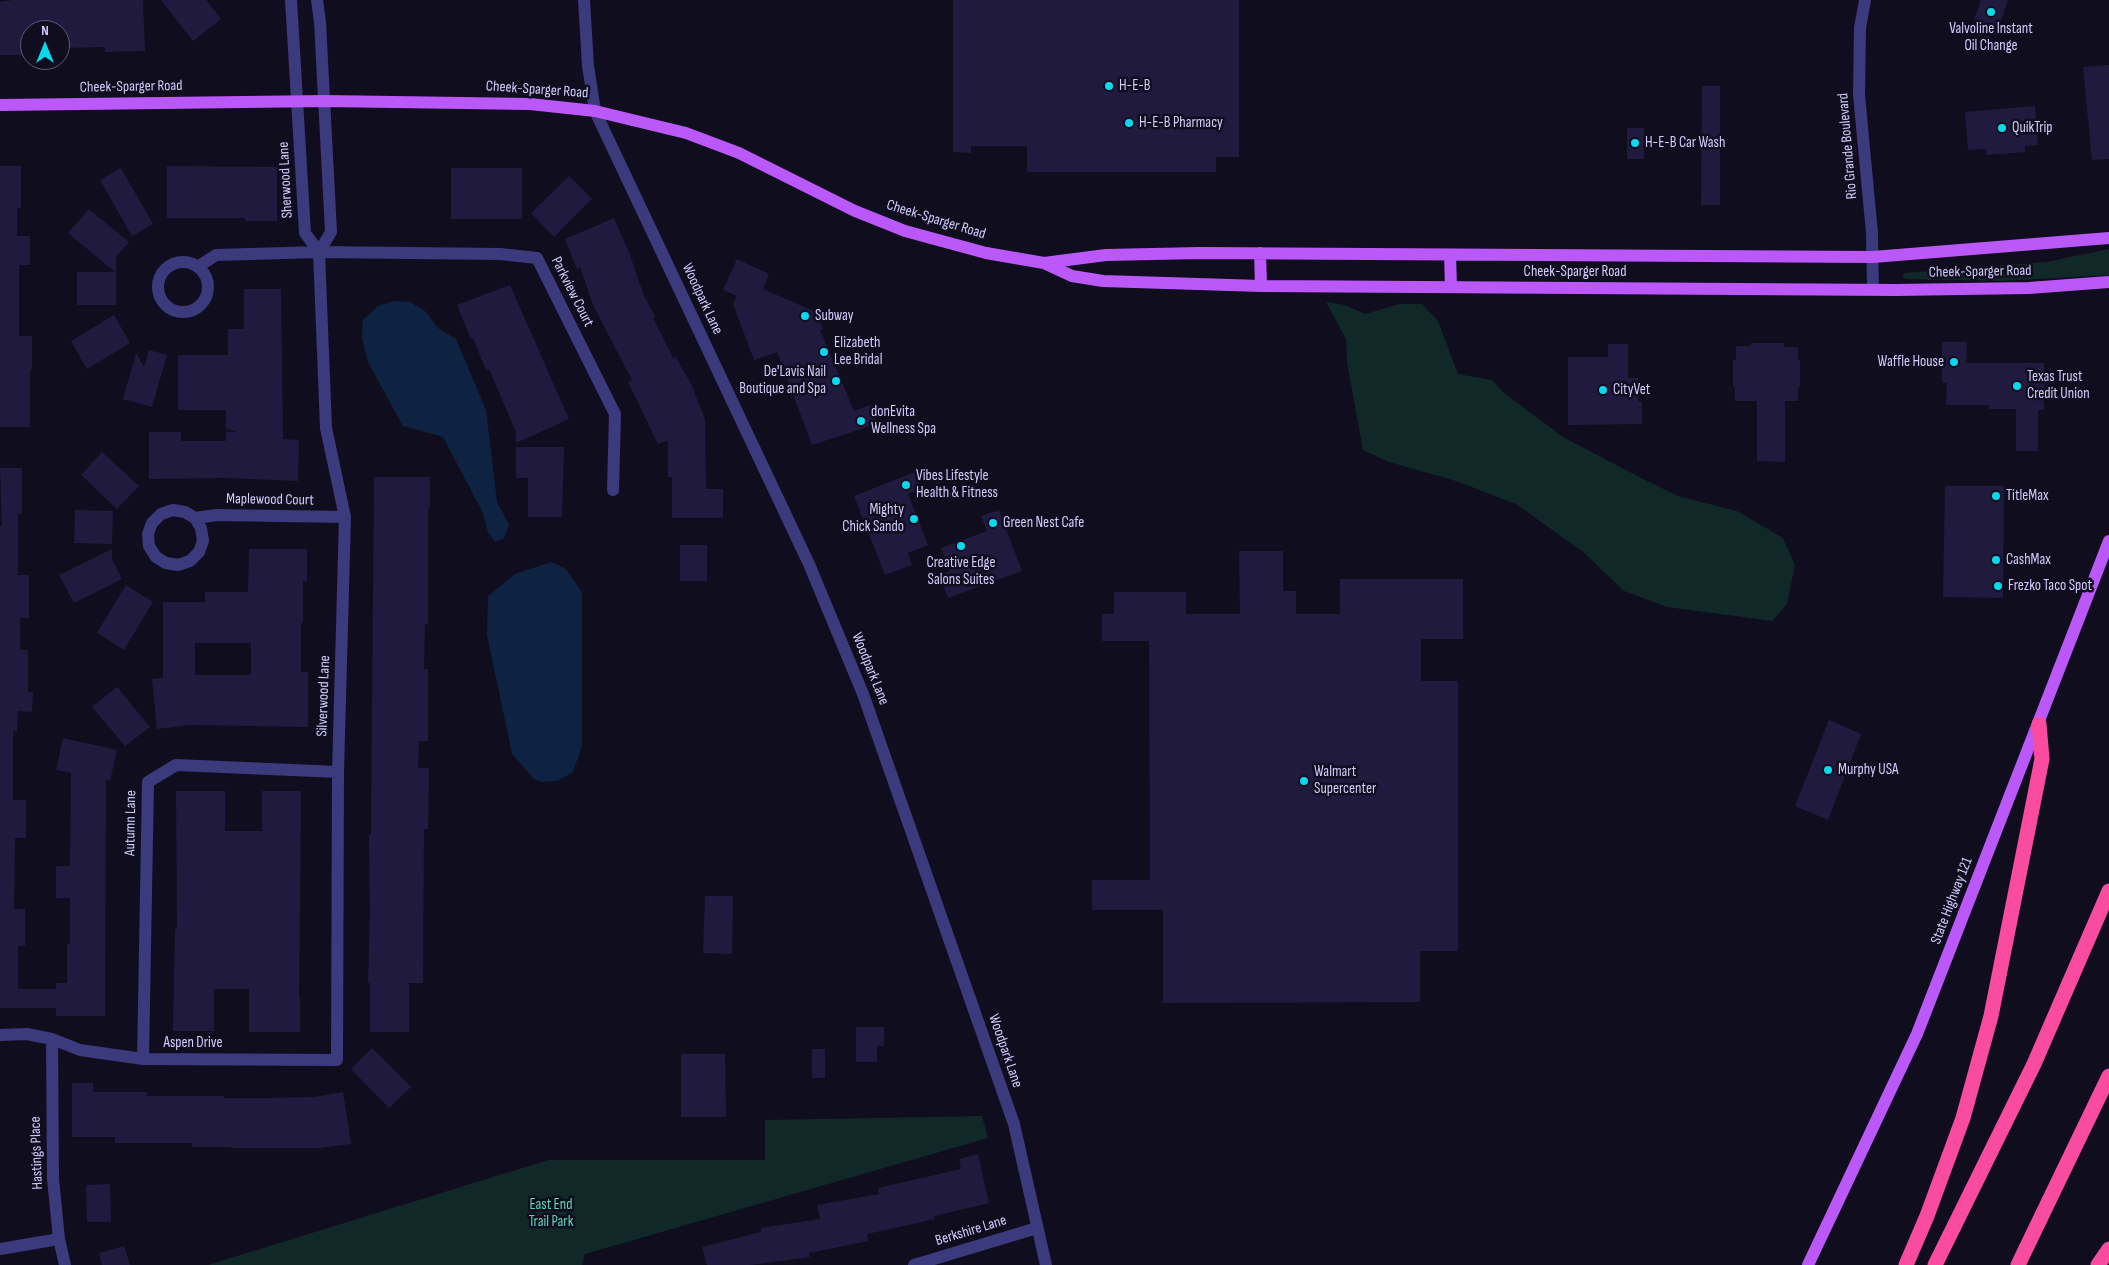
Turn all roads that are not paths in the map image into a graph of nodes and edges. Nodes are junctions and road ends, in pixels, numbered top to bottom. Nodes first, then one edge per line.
1 (291, 0) edge
2 (317, 0) edge
3 (584, 0) edge
4 (1865, 0) edge
5 (298, 101) junction
6 (325, 101) junction
7 (0, 105) edge
8 (595, 111) junction
9 (2109, 238) edge
10 (319, 252) junction
11 (1260, 253) junction
12 (1450, 255) junction
13 (1873, 257) junction
14 (1044, 263) junction
15 (199, 266) junction
16 (2109, 282) edge
17 (1261, 286) junction
18 (1451, 287) junction
19 (1873, 289) junction
20 (613, 490) dead end
21 (195, 518) junction
22 (345, 518) junction
23 (2109, 541) edge
24 (2039, 724) junction
25 (338, 772) junction
26 (2109, 891) edge
27 (0, 1035) edge
28 (52, 1040) junction
29 (143, 1059) junction
30 (337, 1060) joint
31 (2109, 1076) edge
32 (1036, 1228) junction
33 (59, 1239) junction
34 (0, 1249) edge
35 (2109, 1249) edge
36 (65, 1265) edge
37 (914, 1265) edge
38 (1046, 1265) edge
39 (1808, 1265) edge
40 (1906, 1265) edge
41 (1935, 1265) edge
42 (2018, 1265) edge
43 (2098, 1265) edge

1 - 5 street
2 - 6 street
3 - 8 street, Woodpark Lane
4 - 13 street, Rio Grande Boulevard
5 - 6 main road, Cheek-Sparger Road
5 - 7 main road, Cheek-Sparger Road
5 - 10 street, Sherwood Lane
6 - 8 main road, Cheek-Sparger Road
6 - 10 street
8 - 14 main road, Cheek-Sparger Road
8 - 32 street, Woodpark Lane
9 - 13 main road, Cheek-Sparger Road
10 - 15 street
10 - 20 street, Parkview Court
10 - 22 street, Silverwood Lane
11 - 12 main road, Cheek-Sparger Road
11 - 14 main road, Cheek-Sparger Road
11 - 17 main road
12 - 13 main road, Cheek-Sparger Road
12 - 18 main road
13 - 19 street, Rio Grande Boulevard
14 - 17 main road, Cheek-Sparger Road
15 - 15 street
16 - 19 main road, Cheek-Sparger Road
17 - 18 main road, Cheek-Sparger Road
18 - 19 main road, Cheek-Sparger Road
21 - 21 street, Maplewood Court
21 - 22 street, Maplewood Court
22 - 25 street, Silverwood Lane
23 - 24 main road, State Highway 121
24 - 39 main road, State Highway 121
24 - 40 highway
25 - 29 street, Autumn Lane
25 - 30 street, Silverwood Lane
26 - 41 highway
27 - 28 street, Aspen Drive
28 - 29 street, Aspen Drive
28 - 33 street, Hastings Place
29 - 30 street, Aspen Drive
31 - 42 highway
32 - 37 street, Berkshire Lane
32 - 38 street, Woodpark Lane
33 - 34 street
33 - 36 street, Hastings Place
35 - 43 highway

